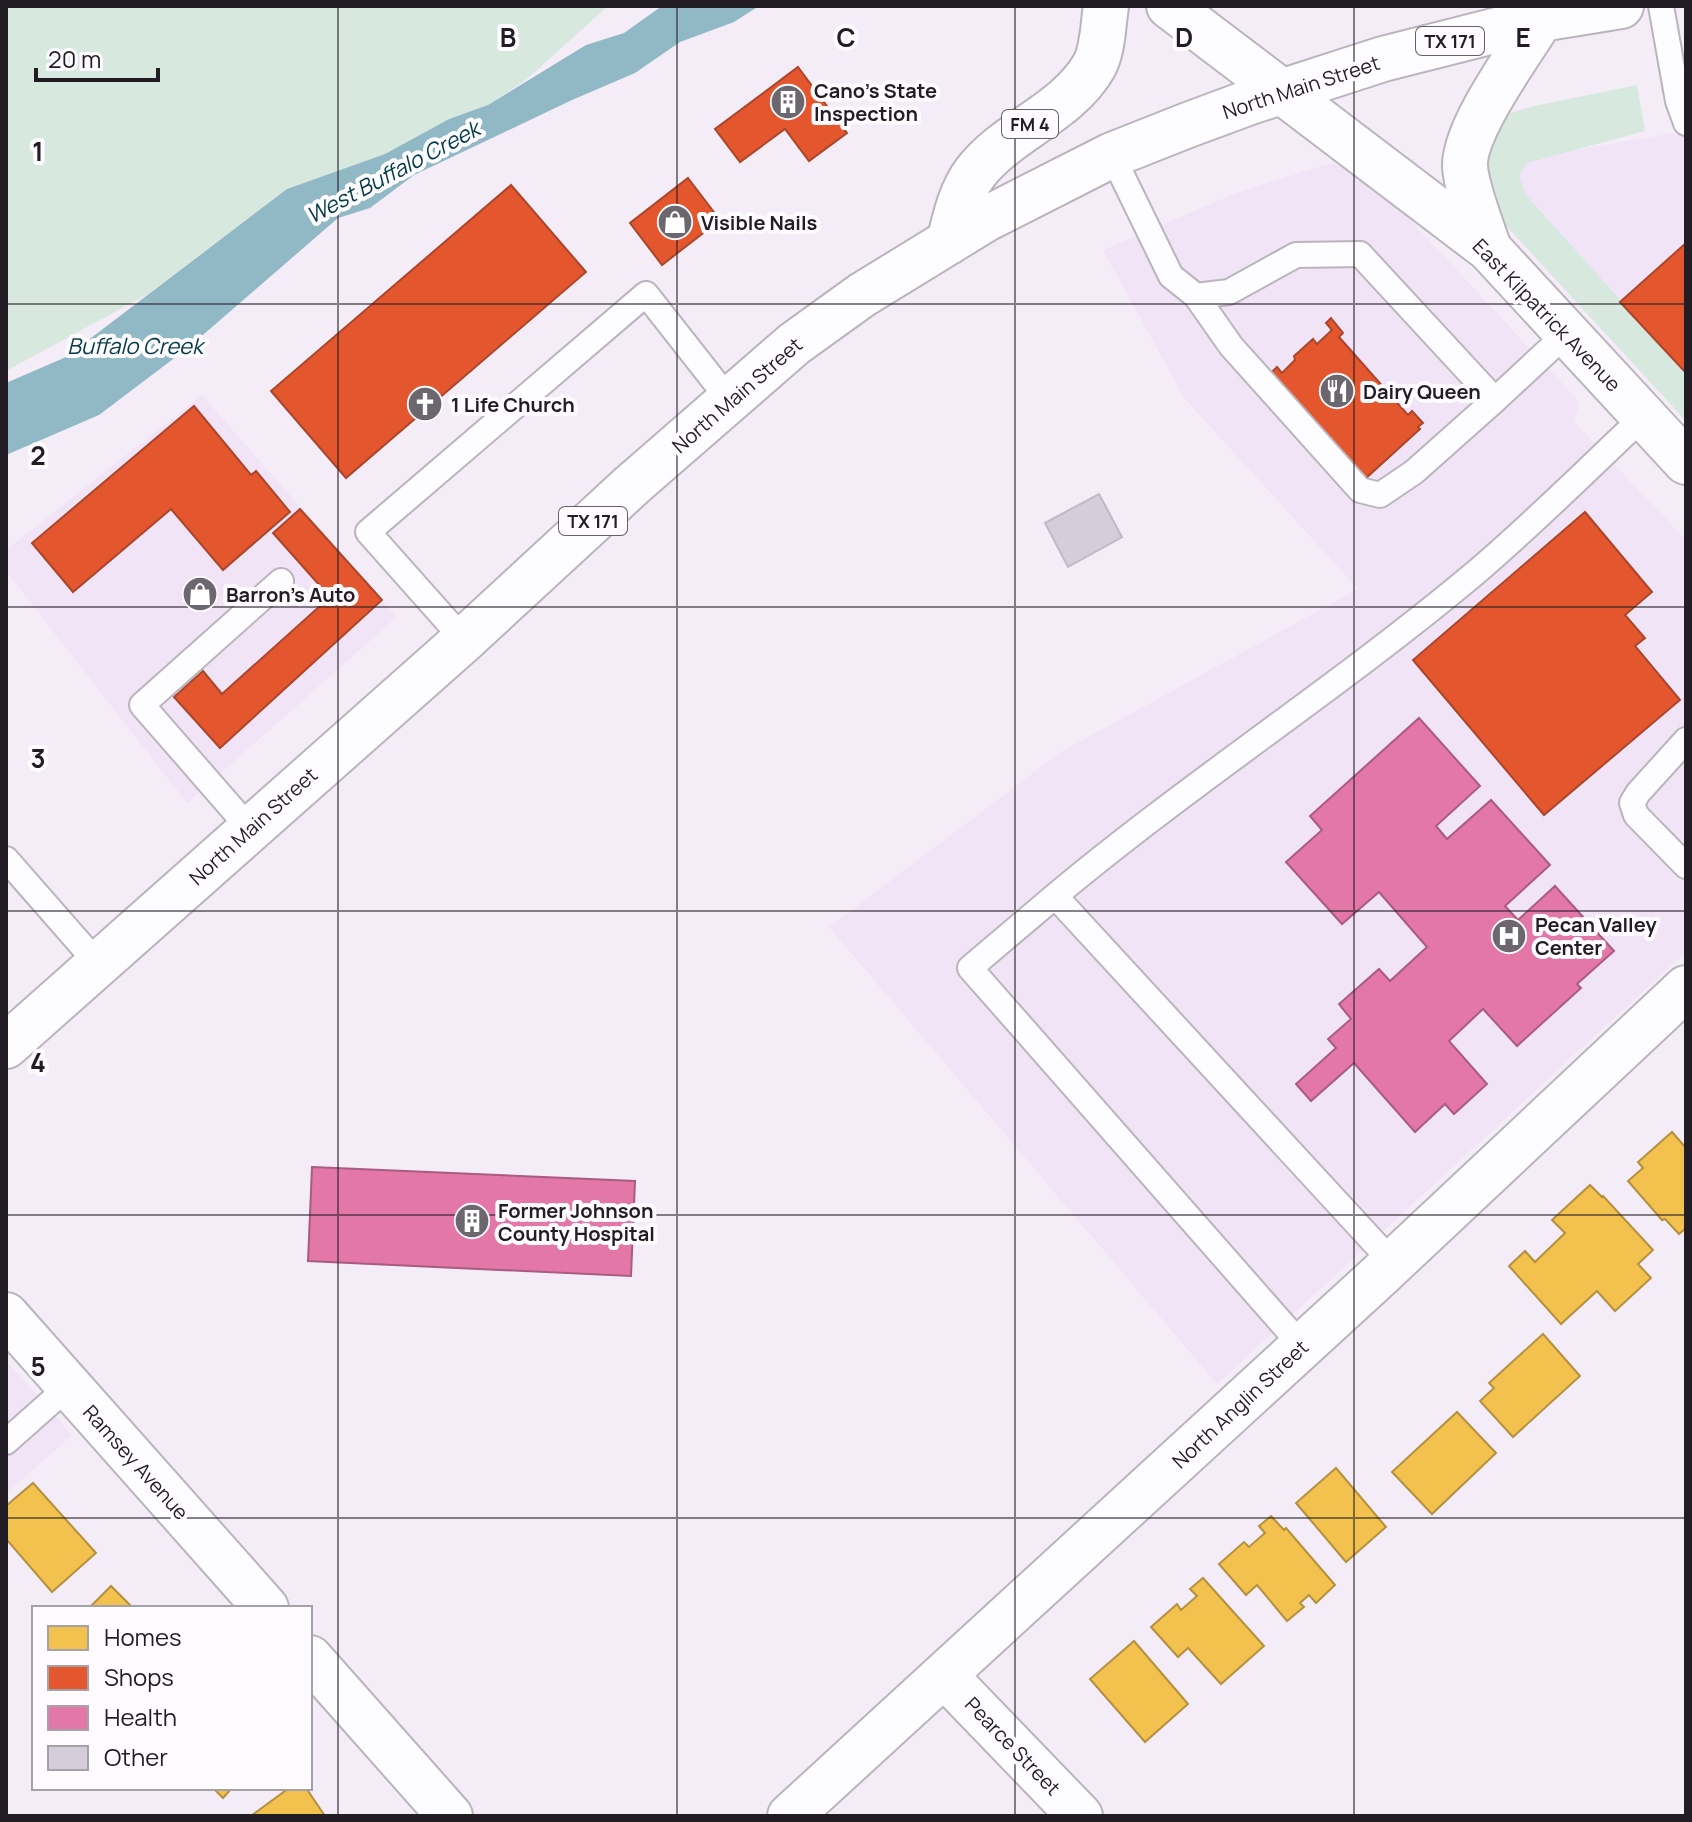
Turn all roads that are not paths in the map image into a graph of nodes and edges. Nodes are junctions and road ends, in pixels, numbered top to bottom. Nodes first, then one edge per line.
1 (1106, 6) edge
2 (1169, 6) edge
3 (1661, 6) edge
4 (1609, 7) edge
5 (1541, 19) junction
6 (1284, 91) junction
7 (1686, 123) edge
8 (1112, 155) junction
9 (949, 242) junction
10 (1489, 249) junction
11 (1196, 296) junction
12 (1567, 333) junction
13 (1495, 400) junction
14 (730, 401) junction
15 (1644, 416) junction
16 (1686, 462) edge
17 (281, 581) dead end
18 (464, 640) junction
19 (1686, 740) edge
20 (250, 829) junction
21 (6, 859) edge
22 (1686, 866) edge
23 (1055, 896) junction
24 (98, 964) junction
25 (1686, 988) edge
26 (6, 1046) edge
27 (1393, 1263) junction
28 (6, 1315) edge
29 (1302, 1346) junction
30 (69, 1386) junction
31 (6, 1442) edge
32 (264, 1606) edge
33 (312, 1660) edge
34 (945, 1676) junction
35 (450, 1816) edge
36 (790, 1816) edge
37 (1080, 1816) edge

1 - 9 main road, FM 4
2 - 6 main road, East Kilpatrick Avenue
3 - 7 lane
4 - 5 main road, North Main Street / TX 171
5 - 6 main road, North Main Street / TX 171
5 - 10 main road
6 - 8 main road, North Main Street / TX 171
6 - 10 main road, East Kilpatrick Avenue
8 - 9 main road, North Main Street / TX 171
8 - 11 lane
9 - 14 main road, North Main Street / TX 171
10 - 12 main road, East Kilpatrick Avenue
11 - 13 lane
11 - 13 lane
12 - 13 lane
12 - 15 main road, East Kilpatrick Avenue
14 - 18 main road, North Main Street / TX 171
14 - 18 lane
15 - 16 main road, East Kilpatrick Avenue
15 - 23 lane
17 - 20 lane
18 - 20 main road, North Main Street / TX 171
19 - 22 lane
20 - 24 main road, North Main Street / TX 171
21 - 24 lane
23 - 27 lane
23 - 29 lane
24 - 26 main road, North Main Street / TX 171
25 - 27 main road, North Anglin Street
27 - 29 main road, North Anglin Street
28 - 30 main road, Ramsey Avenue
29 - 34 main road, North Anglin Street
30 - 31 lane
30 - 32 main road, Ramsey Avenue
33 - 35 main road
34 - 36 main road, North Anglin Street
34 - 37 main road, Pearce Street

